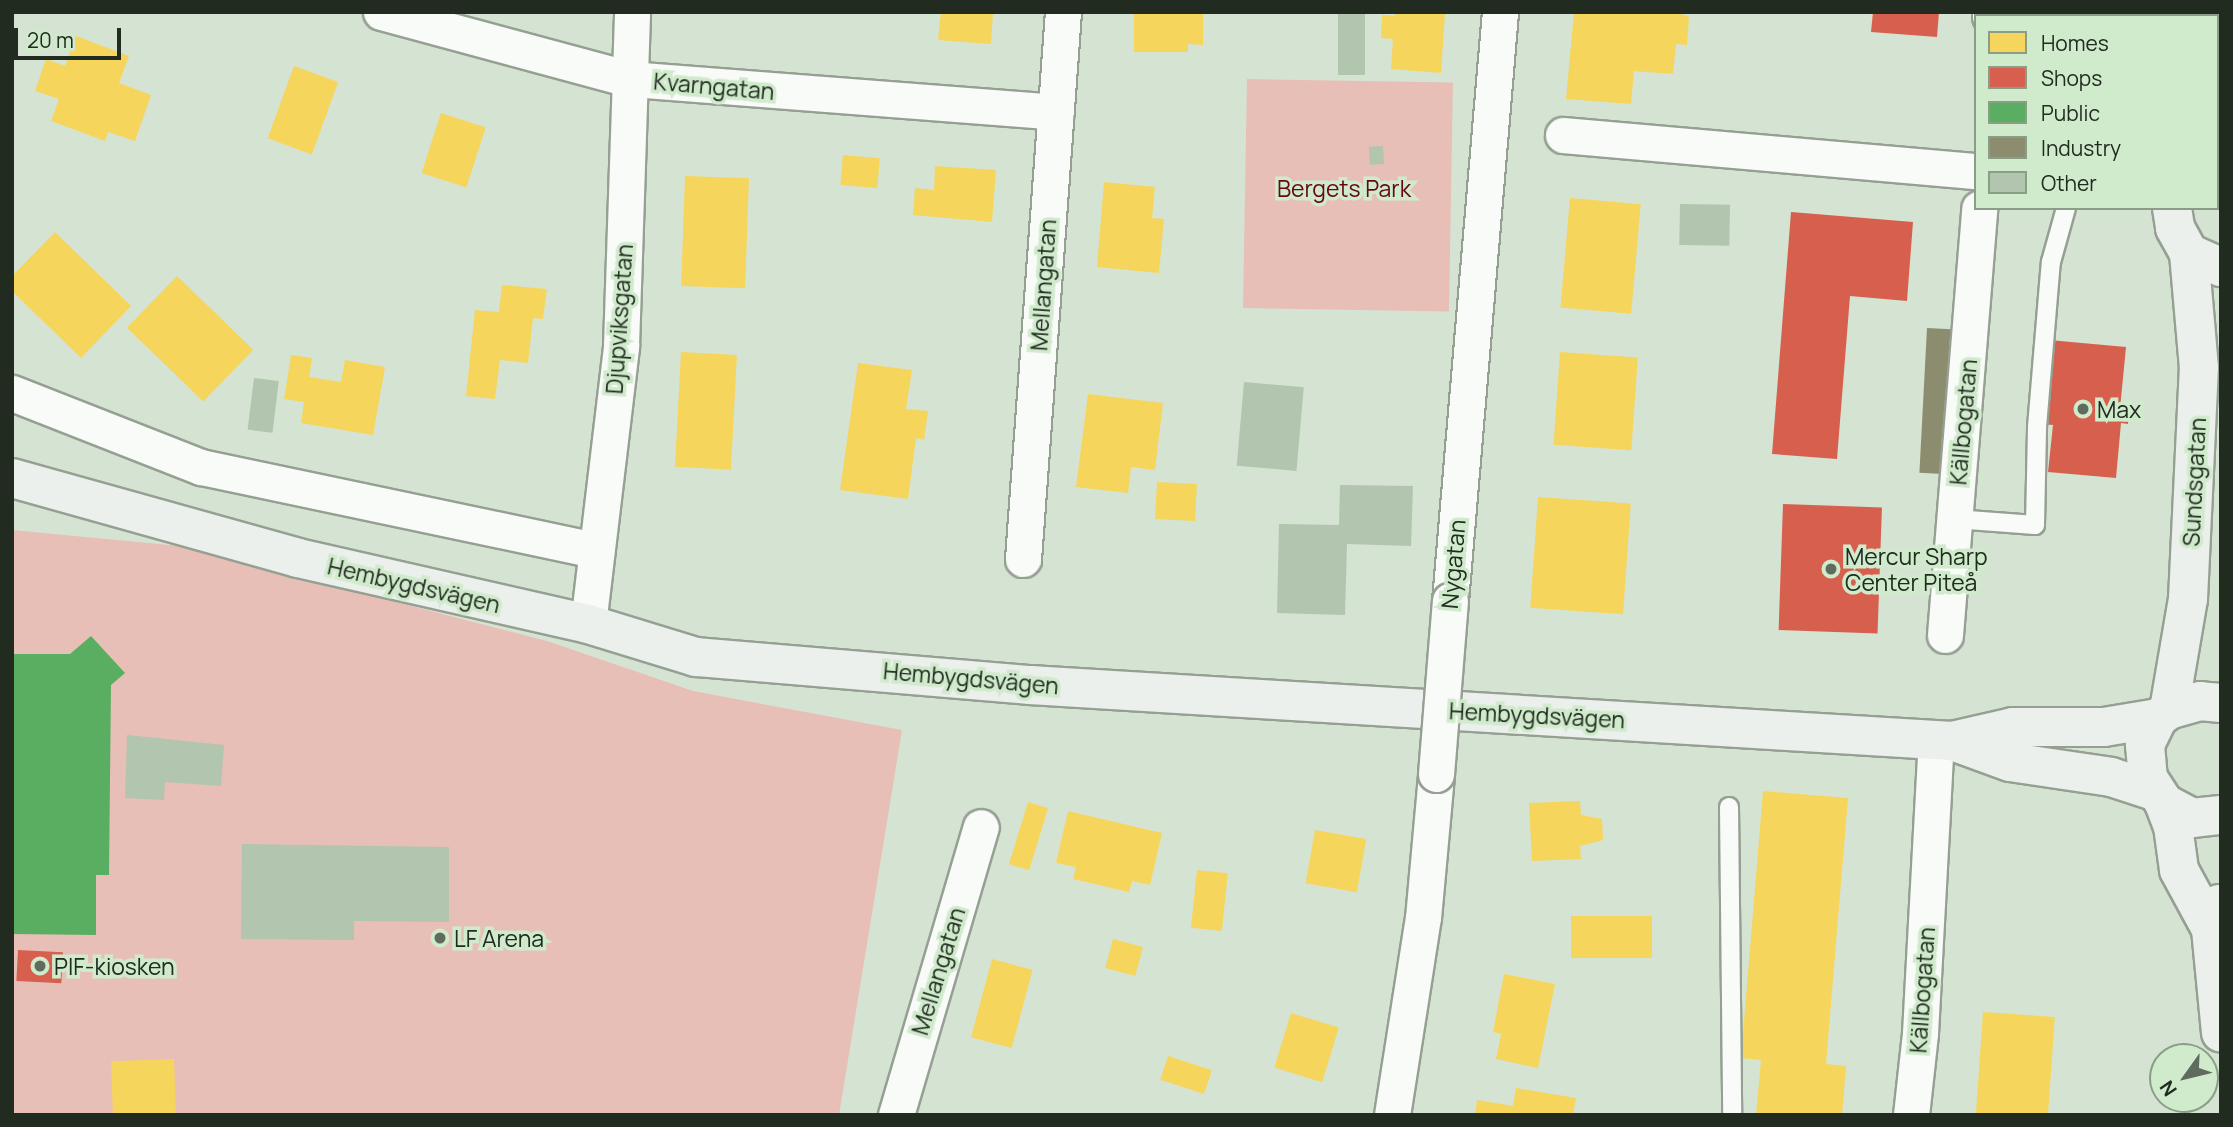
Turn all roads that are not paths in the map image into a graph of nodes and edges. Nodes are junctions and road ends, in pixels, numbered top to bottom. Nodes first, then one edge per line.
1 (381, 12) edge
2 (632, 12) edge
3 (1063, 12) edge
4 (1500, 12) edge
5 (630, 79) junction
6 (1056, 112) junction
7 (1563, 135) dead end
8 (1974, 170) edge
9 (1979, 210) edge
10 (2066, 210) edge
11 (2172, 210) edge
12 (2205, 260) edge
13 (12, 393) edge
14 (12, 478) edge
15 (1955, 519) junction
16 (596, 550) junction
17 (1023, 559) dead end
18 (588, 624) junction
19 (1945, 635) dead end
20 (2221, 704) edge
21 (2163, 714) junction
22 (1944, 740) junction
23 (2159, 797) junction
24 (1729, 807) dead end
25 (2221, 815) edge
26 (981, 827) dead end
27 (2216, 914) edge
28 (2221, 1033) edge
29 (896, 1115) edge
30 (1392, 1115) edge
31 (1732, 1115) edge
32 (1911, 1115) edge

1 - 5 street, Kvarngatan
2 - 5 street, Djupviksgatan
3 - 6 street, Mellangatan
4 - 30 street, Nygatan, bridge
5 - 6 street, Kvarngatan
5 - 16 street, Djupviksgatan
6 - 17 street, Mellangatan
7 - 8 street
9 - 15 street, Källbogatan
10 - 15 lane
11 - 12 main road, Sundsgatan
12 - 21 main road, Sundsgatan
13 - 16 street
14 - 18 main road, Hembygdsvägen
15 - 19 street, Källbogatan
16 - 18 street, Djupviksgatan
18 - 22 main road, Hembygdsvägen
20 - 21 main road
21 - 22 main road, Hembygdsvägen
21 - 23 main road, Sundsgatan
22 - 23 main road, Hembygdsvägen
22 - 32 street, Källbogatan
23 - 25 main road
23 - 27 main road, Sundsgatan
24 - 31 lane
26 - 29 street, Mellangatan
27 - 28 main road, Sundsgatan

